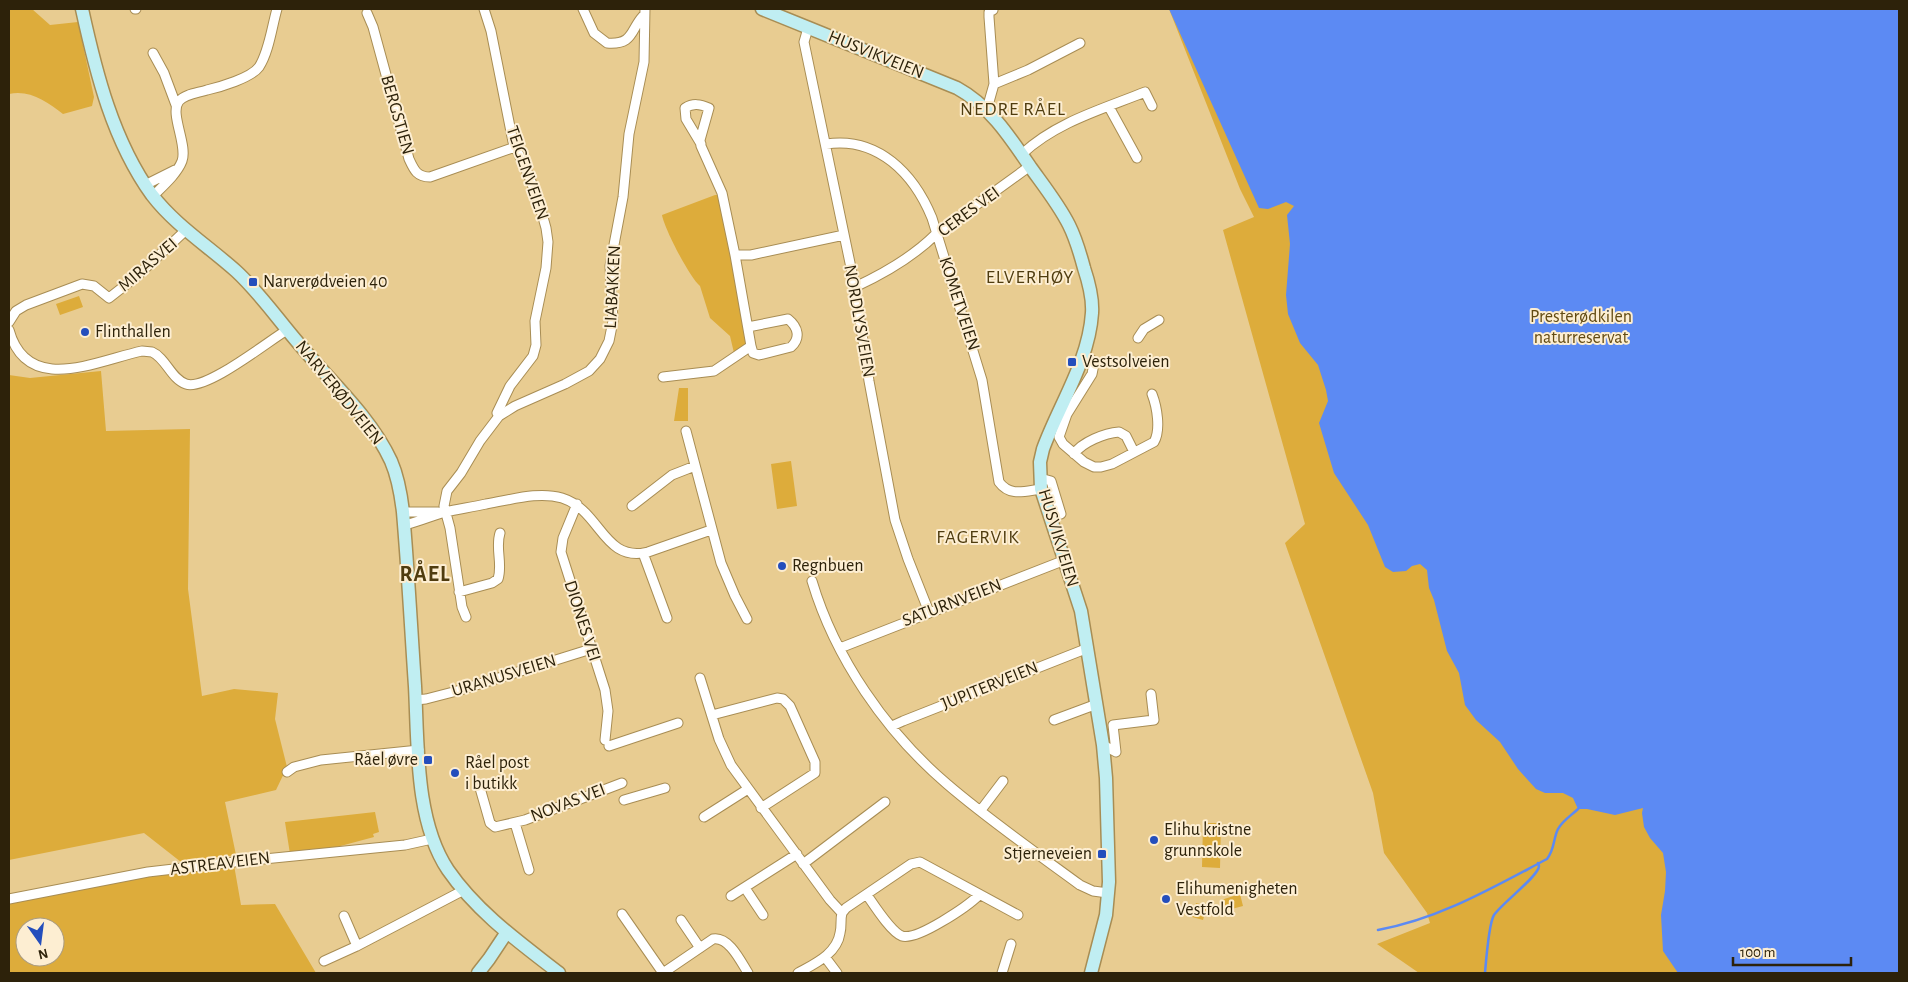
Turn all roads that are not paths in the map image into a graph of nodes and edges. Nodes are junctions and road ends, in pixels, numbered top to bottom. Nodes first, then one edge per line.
1 (82, 9) edge
2 (278, 9) edge
3 (484, 9) edge
4 (583, 9) edge
5 (762, 9) edge
6 (993, 10) edge
7 (644, 12) edge
8 (367, 13) dead end
9 (808, 28) junction
10 (1080, 43) dead end
11 (152, 53) dead end
12 (994, 84) junction
13 (176, 105) junction
14 (1152, 106) dead end
15 (1109, 107) junction
16 (986, 108) junction
17 (700, 144) dead end
18 (826, 144) junction
19 (515, 147) junction
20 (1022, 154) junction
21 (1138, 158) dead end
22 (1030, 166) junction
23 (149, 190) junction
24 (186, 230) junction
25 (936, 234) junction
26 (844, 235) junction
27 (735, 255) junction
28 (855, 287) junction
29 (1159, 320) dead end
30 (9, 322) edge
31 (748, 327) junction
32 (9, 330) edge
33 (287, 330) junction
34 (1138, 338) dead end
35 (751, 346) junction
36 (1092, 360) dead end
37 (663, 378) dead end
38 (1152, 394) dead end
39 (500, 416) junction
40 (686, 431) dead end
41 (1134, 452) junction
42 (1074, 454) junction
43 (695, 466) junction
44 (1040, 484) junction
45 (577, 504) junction
46 (632, 506) dead end
47 (403, 512) junction
48 (446, 512) junction
49 (1061, 514) dead end
50 (404, 525) junction
51 (711, 530) junction
52 (500, 533) dead end
53 (642, 553) junction
54 (1064, 560) junction
55 (812, 581) dead end
56 (459, 592) junction
57 (929, 612) junction
58 (466, 617) dead end
59 (667, 618) dead end
60 (747, 619) dead end
61 (840, 648) junction
62 (1088, 648) junction
63 (591, 649) junction
64 (700, 678) dead end
65 (1151, 694) dead end
66 (415, 700) junction
67 (1097, 704) junction
68 (712, 714) junction
69 (1054, 720) dead end
70 (678, 723) dead end
71 (892, 726) junction
72 (1103, 746) junction
73 (419, 750) junction
74 (287, 772) dead end
75 (1003, 781) dead end
76 (622, 783) dead end
77 (480, 788) dead end
78 (665, 788) dead end
79 (748, 789) junction
80 (624, 800) dead end
81 (885, 802) dead end
82 (761, 808) junction
83 (981, 810) junction
84 (704, 817) dead end
85 (515, 823) junction
86 (432, 839) junction
87 (797, 854) junction
88 (803, 864) junction
89 (529, 870) dead end
90 (745, 888) junction
91 (464, 890) junction
92 (1108, 893) junction
93 (867, 895) junction
94 (979, 895) junction
95 (732, 896) dead end
96 (9, 898) edge
97 (842, 913) junction
98 (622, 914) dead end
99 (763, 915) dead end
100 (1018, 915) dead end
101 (344, 916) dead end
102 (681, 920) dead end
103 (507, 932) junction
104 (518, 941) junction
105 (1011, 944) dead end
106 (357, 946) junction
107 (700, 948) junction
108 (824, 957) junction
109 (490, 959) junction
110 (324, 961) dead end
111 (478, 973) edge
112 (559, 973) edge
113 (663, 973) edge
114 (748, 973) edge
115 (798, 973) edge
116 (837, 973) edge
117 (1002, 973) edge
118 (1091, 973) edge

1 - 23 main road, NARVERØDVEIEN
2 - 13 street
3 - 19 street, TEIGENVEIEN
4 - 7 street, LIABAKKEN
5 - 9 main road, HUSVIKVEIEN
6 - 12 street
7 - 39 street, LIABAKKEN
8 - 19 street, BERGSTIEN
9 - 16 main road, HUSVIKVEIEN
9 - 18 street, NORDLYSVEIEN
10 - 12 street
11 - 13 street
12 - 16 street
13 - 23 street
14 - 15 street
15 - 20 street
15 - 21 street
16 - 20 main road, HUSVIKVEIEN
17 - 27 street
18 - 25 street, KOMETVEIEN
18 - 26 street, NORDLYSVEIEN
19 - 39 street, TEIGENVEIEN
20 - 22 main road, HUSVIKVEIEN
22 - 25 street, CERES VEI
22 - 44 main road, HUSVIKVEIEN
23 - 24 main road, NARVERØDVEIEN
24 - 30 street, MIRASVEI
24 - 33 main road, NARVERØDVEIEN
25 - 28 street, CERES VEI
25 - 44 street, KOMETVEIEN
26 - 27 street
26 - 28 street, NORDLYSVEIEN
27 - 31 street
28 - 57 street, NORDLYSVEIEN
29 - 34 street
31 - 35 street
31 - 35 street
32 - 33 street
33 - 47 main road, NARVERØDVEIEN
35 - 37 street
36 - 42 street
38 - 41 street
39 - 48 street, LIABAKKEN
40 - 43 street
41 - 42 street
41 - 42 street
43 - 46 street
43 - 51 street
44 - 49 street
44 - 54 main road, HUSVIKVEIEN
45 - 48 street
45 - 53 street
45 - 63 street, DIONES VEI
47 - 48 street
47 - 50 main road, NARVERØDVEIEN
48 - 50 street
48 - 56 street, LIABAKKEN
50 - 66 main road, NARVERØDVEIEN
51 - 53 street
51 - 60 street
52 - 56 street
53 - 59 street
54 - 57 street, SATURNVEIEN
54 - 62 main road, HUSVIKVEIEN
55 - 61 street
56 - 58 street, LIABAKKEN
57 - 61 street, SATURNVEIEN
61 - 71 street
62 - 67 main road, HUSVIKVEIEN
62 - 71 street, JUPITERVEIEN
63 - 66 street, URANUSVEIEN
63 - 70 street, DIONES VEI
64 - 68 street
65 - 72 street
66 - 73 main road, NARVERØDVEIEN
67 - 69 street
67 - 72 main road, HUSVIKVEIEN
68 - 79 street
68 - 82 street
71 - 83 street
72 - 92 main road, HUSVIKVEIEN
73 - 74 street
73 - 86 main road, NARVERØDVEIEN
75 - 83 street
76 - 85 street, NOVAS VEI
77 - 85 street, NOVAS VEI
78 - 80 street
79 - 82 street
79 - 84 street
81 - 88 street
82 - 87 street
83 - 92 street
85 - 89 street, NOVAS VEI
86 - 91 main road, NARVERØDVEIEN
86 - 96 street, ASTREAVEIEN
87 - 88 street
87 - 90 street
88 - 97 street
90 - 95 street
90 - 99 street
91 - 103 main road, NARVERØDVEIEN
91 - 106 street
92 - 118 main road, HUSVIKVEIEN
93 - 94 street
93 - 94 street
93 - 97 street
94 - 100 street
97 - 108 street
98 - 113 street
101 - 106 street
102 - 107 street
103 - 104 main road, NARVERØDVEIEN
103 - 109 main road
104 - 109 main road
104 - 112 main road, NARVERØDVEIEN
105 - 117 street
106 - 110 street
107 - 113 street
107 - 114 street
108 - 115 street
108 - 116 street
109 - 111 main road

